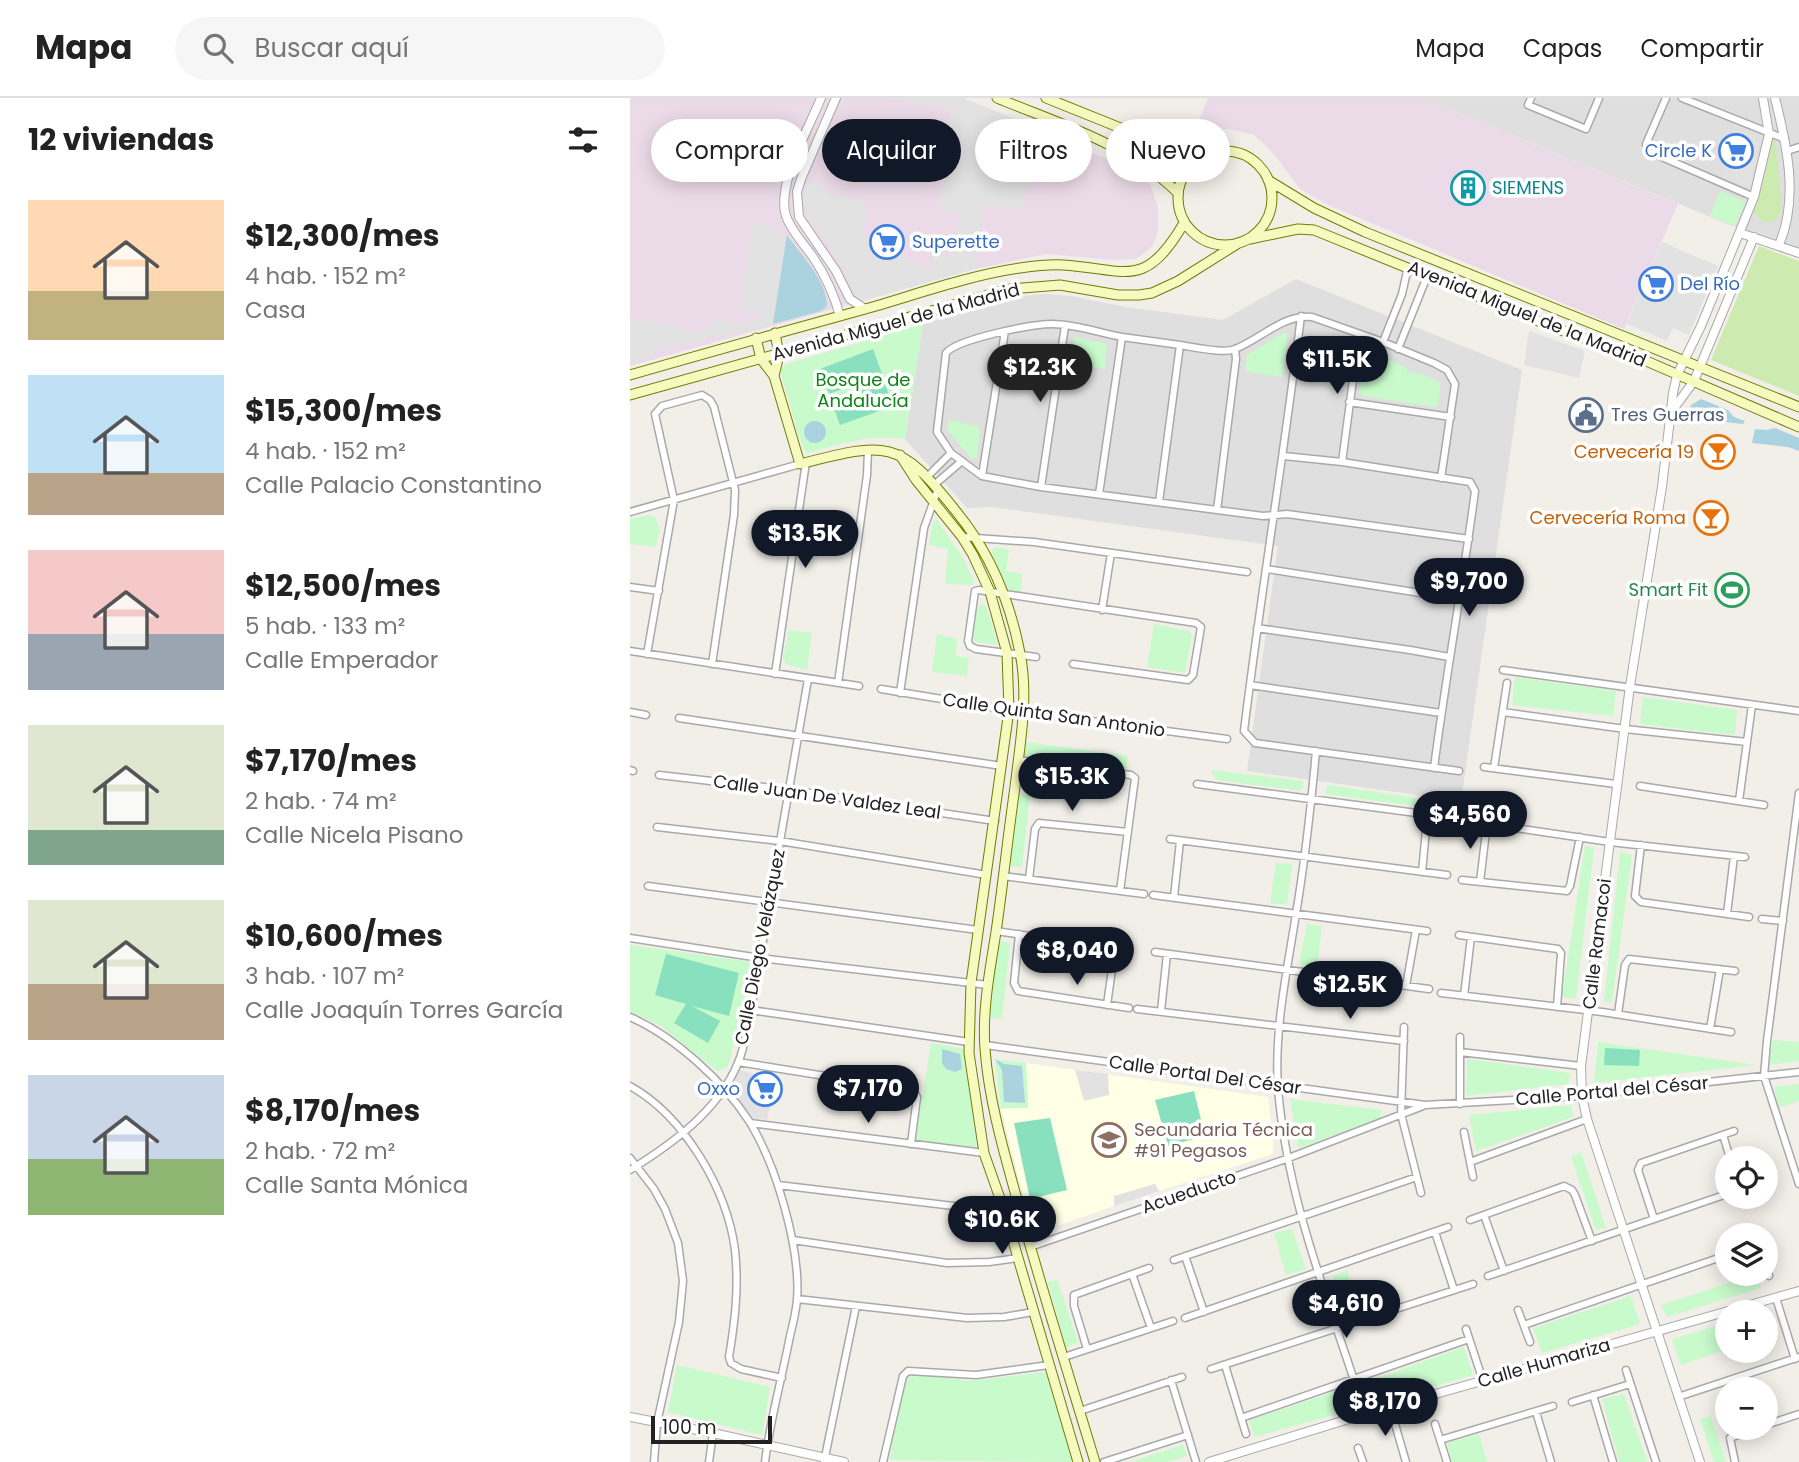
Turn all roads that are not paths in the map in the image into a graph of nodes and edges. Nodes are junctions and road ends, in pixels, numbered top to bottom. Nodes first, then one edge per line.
1 (821, 98) edge
2 (836, 98) edge
3 (997, 98) edge
4 (1046, 98) edge
5 (1531, 98) edge
6 (1599, 98) edge
7 (1666, 98) edge
8 (1682, 98) edge
9 (1763, 98) edge
10 (1775, 98) edge
11 (1106, 122) edge
12 (808, 130) edge
13 (1769, 134) junction
14 (1785, 138) junction
15 (1799, 147) edge
16 (1230, 151) edge
17 (1787, 151) junction
18 (808, 162) edge
19 (1268, 180) junction
20 (787, 182) edge
21 (800, 182) edge
22 (1180, 182) edge
23 (1177, 192) junction
24 (1754, 197) junction
25 (1184, 223) junction
26 (1740, 233) junction
27 (1754, 237) junction
28 (1250, 239) junction
29 (1237, 244) junction
30 (1779, 245) junction
31 (1799, 253) edge
32 (1408, 267) junction
33 (1428, 274) junction
34 (904, 298) junction
35 (864, 309) junction
36 (840, 316) junction
37 (1301, 316) junction
38 (1065, 326) junction
39 (1004, 331) junction
40 (775, 333) junction
41 (851, 333) junction
42 (1359, 335) junction
43 (1122, 337) junction
44 (756, 338) junction
45 (1383, 342) junction
46 (1180, 345) junction
47 (1235, 349) junction
48 (1398, 349) junction
49 (779, 355) junction
50 (761, 359) junction
51 (1684, 360) junction
52 (1701, 366) junction
53 (630, 375) edge
54 (1677, 375) junction
55 (774, 376) junction
56 (1694, 381) junction
57 (630, 395) edge
58 (1349, 402) junction
59 (1799, 407) edge
60 (1672, 412) junction
61 (1451, 417) junction
62 (1799, 427) edge
63 (868, 450) junction
64 (951, 453) junction
65 (899, 454) junction
66 (1284, 456) junction
67 (962, 461) junction
68 (1342, 462) junction
69 (803, 463) junction
70 (982, 476) junction
71 (927, 477) junction
72 (1441, 478) junction
73 (735, 483) junction
74 (936, 487) junction
75 (1041, 487) junction
76 (1099, 494) junction
77 (674, 500) junction
78 (933, 500) junction
79 (1159, 502) junction
80 (1217, 510) junction
81 (630, 512) edge
82 (1274, 515) junction
83 (962, 537) junction
84 (976, 538) junction
85 (1469, 538) junction
86 (1111, 553) junction
87 (1267, 569) junction
88 (1247, 572) dead end
89 (630, 587) edge
90 (659, 590) junction
91 (990, 592) junction
92 (1005, 596) junction
93 (1459, 599) junction
94 (1102, 610) junction
95 (1257, 628) junction
96 (630, 651) edge
97 (1007, 653) junction
98 (647, 654) junction
99 (1021, 655) junction
100 (1036, 657) dead end
101 (1449, 657) junction
102 (712, 664) junction
103 (1073, 664) dead end
104 (1503, 670) dead end
105 (775, 674) junction
106 (808, 679) junction
107 (838, 683) junction
108 (1507, 683) dead end
109 (1250, 685) junction
110 (859, 686) dead end
111 (1629, 686) junction
112 (881, 689) dead end
113 (900, 693) junction
114 (1752, 705) junction
115 (1009, 710) junction
116 (1799, 711) edge
117 (630, 712) edge
118 (1023, 712) junction
119 (1503, 712) junction
120 (1441, 713) junction
121 (646, 715) dead end
122 (679, 718) dead end
123 (1625, 729) junction
124 (798, 734) junction
125 (1227, 739) dead end
126 (1747, 742) junction
127 (1316, 751) junction
128 (1018, 760) junction
129 (1002, 766) junction
130 (1434, 768) junction
131 (1484, 768) dead end
132 (1494, 768) junction
133 (1460, 771) dead end
134 (659, 775) dead end
135 (1197, 783) dead end
136 (1616, 784) junction
137 (1640, 786) dead end
138 (789, 790) junction
139 (1799, 793) edge
140 (1312, 800) junction
141 (1739, 801) junction
142 (1764, 805) dead end
143 (995, 821) junction
144 (1475, 821) dead end
145 (1487, 823) junction
146 (657, 827) dead end
147 (1797, 827) edge
148 (1128, 832) junction
149 (1580, 837) junction
150 (1170, 839) dead end
151 (780, 841) junction
152 (1180, 841) junction
153 (1610, 842) junction
154 (1641, 845) junction
155 (1734, 856) junction
156 (1305, 858) junction
157 (1745, 858) dead end
158 (1422, 872) junction
159 (1447, 875) dead end
160 (987, 876) junction
161 (1003, 876) junction
162 (1029, 879) junction
163 (1462, 880) dead end
164 (1480, 882) junction
165 (648, 886) dead end
166 (1121, 891) junction
167 (1144, 894) dead end
168 (1153, 895) dead end
169 (1174, 897) junction
170 (770, 901) junction
171 (1296, 913) junction
172 (1727, 914) junction
173 (1749, 917) dead end
174 (1762, 919) dead end
175 (1783, 921) junction
176 (978, 930) junction
177 (1416, 930) junction
178 (996, 931) junction
179 (1427, 931) dead end
180 (1019, 934) junction
181 (1460, 935) dead end
182 (1471, 937) junction
183 (630, 938) edge
184 (1115, 948) junction
185 (1126, 950) dead end
186 (1155, 953) dead end
187 (1167, 954) junction
188 (760, 958) junction
189 (1720, 969) junction
190 (1287, 970) junction
191 (1735, 971) dead end
192 (971, 983) junction
193 (988, 985) junction
194 (1406, 986) junction
195 (1429, 989) dead end
196 (1441, 993) dead end
197 (1464, 996) junction
198 (1107, 1004) junction
199 (1129, 1007) dead end
200 (1557, 1007) junction
201 (1137, 1009) dead end
202 (751, 1010) junction
203 (1588, 1010) junction
204 (1161, 1012) junction
205 (1618, 1014) junction
206 (630, 1017) edge
207 (1280, 1025) junction
208 (1405, 1027) dead end
209 (1710, 1029) junction
210 (1731, 1032) dead end
211 (1460, 1037) dead end
212 (1404, 1041) junction
213 (969, 1042) junction
214 (985, 1045) junction
215 (1460, 1052) junction
216 (738, 1062) junction
217 (1581, 1066) junction
218 (1799, 1072) edge
219 (1765, 1076) junction
220 (1278, 1085) junction
221 (630, 1086) edge
222 (724, 1089) junction
223 (1582, 1096) junction
224 (1401, 1100) junction
225 (1460, 1104) junction
226 (1425, 1105) junction
227 (1401, 1114) junction
228 (1587, 1119) junction
229 (750, 1123) junction
230 (1734, 1131) dead end
231 (1464, 1132) dead end
232 (684, 1134) junction
233 (1723, 1135) junction
234 (911, 1144) junction
235 (1726, 1146) edge
236 (984, 1153) junction
237 (630, 1158) edge
238 (1286, 1159) junction
239 (1470, 1162) junction
240 (637, 1166) junction
241 (630, 1170) edge
242 (1417, 1177) junction
243 (1473, 1177) dead end
244 (1799, 1184) edge
245 (778, 1185) junction
246 (1421, 1193) dead end
247 (1715, 1198) edge
248 (1003, 1207) junction
249 (1484, 1215) junction
250 (1301, 1217) junction
251 (1654, 1219) junction
252 (1470, 1220) dead end
253 (1448, 1227) dead end
254 (1623, 1231) junction
255 (1435, 1232) junction
256 (793, 1240) junction
257 (1592, 1241) junction
258 (1030, 1247) junction
259 (1185, 1256) junction
260 (1018, 1258) junction
261 (1715, 1259) edge
262 (1174, 1260) dead end
263 (1149, 1268) dead end
264 (1504, 1271) junction
265 (1318, 1272) junction
266 (1132, 1274) junction
267 (1488, 1276) dead end
268 (1474, 1284) dead end
269 (1641, 1284) junction
270 (1454, 1290) junction
271 (1799, 1291) edge
272 (1776, 1298) junction
273 (797, 1299) junction
274 (856, 1306) junction
275 (1518, 1310) dead end
276 (1033, 1312) junction
277 (1204, 1312) junction
278 (1185, 1318) dead end
279 (1173, 1321) dead end
280 (1524, 1325) junction
281 (1151, 1328) junction
282 (1336, 1329) junction
283 (1466, 1329) dead end
284 (1658, 1331) junction
285 (1469, 1339) junction
286 (1530, 1342) dead end
287 (1087, 1349) junction
288 (1064, 1357) junction
289 (1797, 1358) edge
290 (1049, 1365) junction
291 (1225, 1365) junction
292 (1211, 1369) dead end
293 (1626, 1370) dead end
294 (1182, 1377) dead end
295 (782, 1378) junction
296 (1171, 1380) junction
297 (1354, 1380) junction
298 (1483, 1381) junction
299 (1630, 1384) junction
300 (1593, 1395) junction
301 (1678, 1397) junction
302 (1572, 1402) dead end
303 (1553, 1406) dead end
304 (1390, 1407) junction
305 (1080, 1411) junction
306 (1536, 1412) junction
307 (1365, 1414) junction
308 (1799, 1414) edge
309 (630, 1417) edge
310 (1241, 1418) junction
311 (1778, 1421) edge
312 (657, 1423) junction
313 (1435, 1424) dead end
314 (713, 1433) junction
315 (1246, 1434) dead end
316 (1188, 1435) junction
317 (1440, 1440) junction
318 (1730, 1440) edge
319 (767, 1446) junction
320 (1358, 1448) dead end
321 (824, 1460) edge
322 (654, 1462) edge
323 (709, 1462) edge
324 (765, 1462) edge
325 (844, 1462) edge
326 (883, 1462) edge
327 (1078, 1462) edge
328 (1095, 1462) edge
329 (1104, 1462) edge
330 (1196, 1462) edge
331 (1209, 1462) edge
332 (1363, 1462) edge
333 (1405, 1462) edge
334 (1447, 1462) edge
335 (1551, 1462) edge
336 (1612, 1462) edge
337 (1656, 1462) edge
338 (1700, 1462) edge
339 (1735, 1462) edge

1 - 12 street
2 - 18 street
3 - 23 main road
4 - 11 main road
5 - 6 street
7 - 24 street
8 - 13 street
9 - 13 street
10 - 14 street
13 - 14 street
13 - 24 street, Calle Ramacoi
14 - 17 street
15 - 17 street
16 - 19 main road
17 - 30 street
19 - 28 main road
19 - 51 main road, Avenida Miguel de la Madrid
20 - 36 street
21 - 35 street
22 - 23 main road
23 - 25 main road
24 - 26 street, Calle Ramacoi
25 - 29 main road
25 - 34 main road, Avenida Miguel de la Madrid
26 - 27 street
26 - 51 street, Calle Ramacoi
27 - 30 street
27 - 52 street, Calle Ramacoi
28 - 29 main road
28 - 32 main road, Avenida Miguel de la Madrid
29 - 41 main road, Avenida Miguel de la Madrid
30 - 31 street
32 - 33 main road, Avenida Miguel de la Madrid
32 - 45 street
33 - 48 street
33 - 54 main road, Avenida Miguel de la Madrid
34 - 35 main road, Avenida Miguel de la Madrid
34 - 41 main road
35 - 36 main road, Avenida Miguel de la Madrid
36 - 40 main road, Avenida Miguel de la Madrid
37 - 42 street
37 - 47 street
37 - 66 street
38 - 39 street
38 - 43 street
38 - 75 street
39 - 64 street
39 - 70 street
40 - 44 main road, Avenida Miguel de la Madrid
40 - 49 main road
41 - 49 main road, Avenida Miguel de la Madrid
42 - 45 street
42 - 58 street
43 - 46 street
43 - 76 street
44 - 50 main road
44 - 53 main road, Avenida Miguel de la Madrid
45 - 48 street
46 - 47 street
46 - 79 street
47 - 80 street
48 - 61 street
49 - 50 main road, Avenida Miguel de la Madrid
49 - 55 main road
50 - 55 main road
50 - 57 main road, Avenida Miguel de la Madrid
51 - 52 main road, Avenida Miguel de la Madrid
51 - 54 street, Calle Ramacoi
52 - 56 street, Calle Ramacoi
52 - 59 main road, Avenida Miguel de la Madrid
54 - 56 main road, Avenida Miguel de la Madrid
54 - 60 street, Calle Ramacoi
55 - 69 main road
56 - 60 street, Calle Ramacoi
56 - 62 main road, Avenida Miguel de la Madrid
58 - 61 street
58 - 68 street
60 - 111 street, Calle Ramacoi
61 - 72 street
63 - 65 main road
63 - 69 main road
63 - 107 street
64 - 67 street
64 - 71 street
65 - 71 main road
65 - 78 main road
66 - 68 street
66 - 82 street
67 - 70 street
67 - 74 street
68 - 72 street
69 - 73 street
69 - 105 street
70 - 75 street
71 - 74 main road
72 - 85 street
73 - 77 street
73 - 77 street
73 - 102 street
74 - 78 street
74 - 84 main road
75 - 76 street
76 - 79 street
77 - 81 street
77 - 90 street
78 - 83 main road
78 - 113 street
79 - 80 street
80 - 82 street
82 - 85 street
82 - 87 street
83 - 84 street
83 - 91 main road
84 - 86 street
84 - 92 main road
85 - 93 street
86 - 88 street
86 - 94 street
87 - 93 street
87 - 95 street
89 - 90 street
90 - 98 street
91 - 92 street
91 - 97 main road
91 - 97 street
92 - 94 street
92 - 99 main road
93 - 101 street
94 - 103 street
95 - 101 street
95 - 109 street
96 - 98 street
97 - 99 street
97 - 115 main road
98 - 102 street
99 - 100 street
99 - 118 main road
101 - 120 street
102 - 105 street
104 - 111 street
105 - 106 street
106 - 107 street
106 - 124 street, Calle Diego Velázquez
107 - 110 street
108 - 119 street
109 - 120 street
109 - 127 street
111 - 114 street
111 - 123 street, Calle Ramacoi
112 - 113 street, Calle Quinta San Antonio
113 - 115 street, Calle Quinta San Antonio
114 - 116 street
114 - 126 street
115 - 118 street, Calle Quinta San Antonio
115 - 129 main road
117 - 121 street
118 - 125 street, Calle Quinta San Antonio
118 - 128 main road
119 - 123 street
119 - 132 street
120 - 130 street
122 - 124 street
123 - 126 street
123 - 136 street, Calle Ramacoi
124 - 129 street
124 - 138 street, Calle Diego Velázquez
126 - 141 street
127 - 130 street
127 - 140 street
128 - 148 street
128 - 161 main road
129 - 143 main road
130 - 133 street
131 - 132 street
132 - 136 street
134 - 138 street, Calle Juan De Valdez Leal
135 - 140 street
136 - 153 street, Calle Ramacoi
137 - 141 street
138 - 143 street, Calle Juan De Valdez Leal
138 - 151 street, Calle Diego Velázquez
139 - 147 street
140 - 156 street
140 - 158 street
141 - 142 street
143 - 160 main road
144 - 145 street
145 - 149 street
145 - 164 street
146 - 151 street
147 - 175 street
148 - 162 street
148 - 166 street
149 - 153 street
149 - 164 street, Calle Ramacoi
150 - 152 street
151 - 160 street
151 - 170 street, Calle Diego Velázquez
152 - 156 street
152 - 169 street
153 - 154 street
153 - 203 street, Calle Ramacoi
154 - 155 street
154 - 172 street
155 - 157 street
155 - 172 street
156 - 158 street
156 - 171 street
158 - 159 street
160 - 176 main road
161 - 162 street
161 - 178 main road
162 - 166 street
163 - 164 street
165 - 170 street
166 - 167 street
168 - 169 street
169 - 171 street
170 - 176 street
170 - 188 street, Calle Diego Velázquez
171 - 177 street
171 - 190 street
172 - 173 street
174 - 175 street
175 - 219 street
176 - 192 main road
177 - 179 street
177 - 194 street
178 - 180 street
178 - 193 main road
180 - 184 street
180 - 198 street
181 - 182 street
182 - 197 street
182 - 200 street
183 - 188 street
184 - 185 street
184 - 198 street
186 - 187 street
187 - 190 street
187 - 204 street
188 - 192 street
188 - 202 street, Calle Diego Velázquez
189 - 191 street
189 - 205 street
189 - 209 street
190 - 194 street
190 - 207 street
192 - 193 street
192 - 213 main road
193 - 214 main road
194 - 195 street
196 - 197 street
197 - 200 street
198 - 199 street
200 - 203 street
201 - 204 street
202 - 213 street
202 - 216 street, Calle Diego Velázquez
203 - 205 street
203 - 217 street, Calle Ramacoi
204 - 207 street
205 - 209 street
206 - 222 street
207 - 212 street
207 - 220 street
208 - 212 street
209 - 210 street
211 - 215 street
212 - 224 street
213 - 236 main road
214 - 220 street, Calle Portal Del César
214 - 258 main road
215 - 217 street
215 - 225 street
216 - 222 street, Calle Diego Velázquez
216 - 234 street
217 - 223 street, Calle Ramacoi
218 - 219 street, Calle Portal del César
219 - 223 street, Calle Portal del César
219 - 244 street
220 - 224 street, Calle Portal Del César
220 - 238 street
221 - 232 street
222 - 229 street
222 - 232 street, Calle Diego Velázquez
223 - 225 street, Calle Portal del César
223 - 228 street, Calle Ramacoi
224 - 226 street, Calle Portal Del César
224 - 227 street
225 - 226 street, Calle Portal del César
226 - 227 street, Acueducto
227 - 238 street, Acueducto
227 - 242 street
228 - 239 street
228 - 254 street, Calle Ramacoi
229 - 234 street
229 - 245 street
230 - 233 street
231 - 239 street
232 - 240 street, Calle Diego Velázquez
232 - 295 street
233 - 235 street
233 - 251 street
234 - 236 street
236 - 248 main road
237 - 240 street
238 - 250 street
238 - 258 street, Acueducto
239 - 243 street
240 - 241 street, Calle Diego Velázquez
240 - 312 street
242 - 246 street
242 - 250 street
245 - 248 street
245 - 256 street
247 - 251 street
248 - 260 main road
249 - 252 street
249 - 257 street
249 - 264 street
250 - 259 street
250 - 265 street
251 - 254 street
253 - 255 street
254 - 257 street
254 - 269 street, Calle Ramacoi
255 - 265 street
255 - 270 street
256 - 260 street
256 - 273 street
257 - 264 street
258 - 288 main road
259 - 262 street
259 - 277 street
260 - 276 main road
261 - 269 street
263 - 266 street
264 - 267 street
265 - 277 street
265 - 282 street
266 - 281 street
266 - 287 street
268 - 270 street
269 - 280 street
269 - 284 street, Calle Ramacoi
270 - 282 street
271 - 272 street, Calle Humariza
272 - 284 street, Calle Humariza
272 - 289 street
273 - 274 street
273 - 295 street
274 - 276 street
274 - 321 street
275 - 280 street
276 - 290 main road
277 - 278 street
279 - 281 street
280 - 286 street
281 - 287 street
282 - 291 street
282 - 297 street
283 - 285 street
284 - 298 street, Calle Humariza
284 - 301 street, Calle Ramacoi
285 - 297 street
285 - 298 street
287 - 288 street
288 - 305 main road
289 - 301 street
290 - 326 street
290 - 327 main road
291 - 292 street
291 - 310 street
293 - 299 street
294 - 296 street
295 - 319 street
296 - 305 street
296 - 316 street
297 - 307 street
297 - 310 street
298 - 304 street, Calle Humariza
299 - 300 street
299 - 337 street
300 - 302 street
300 - 336 street
301 - 338 street, Calle Ramacoi
303 - 306 street
304 - 307 street, Calle Humariza
304 - 333 street
305 - 328 main road
306 - 317 street
306 - 335 street
307 - 331 street, Calle Humariza
308 - 311 street
309 - 312 street
310 - 315 street
312 - 314 street
312 - 322 street
313 - 317 street
314 - 319 street
314 - 323 street
316 - 329 street
316 - 330 street
317 - 334 street
318 - 339 street
319 - 321 street
319 - 324 street
320 - 332 street
321 - 325 street

